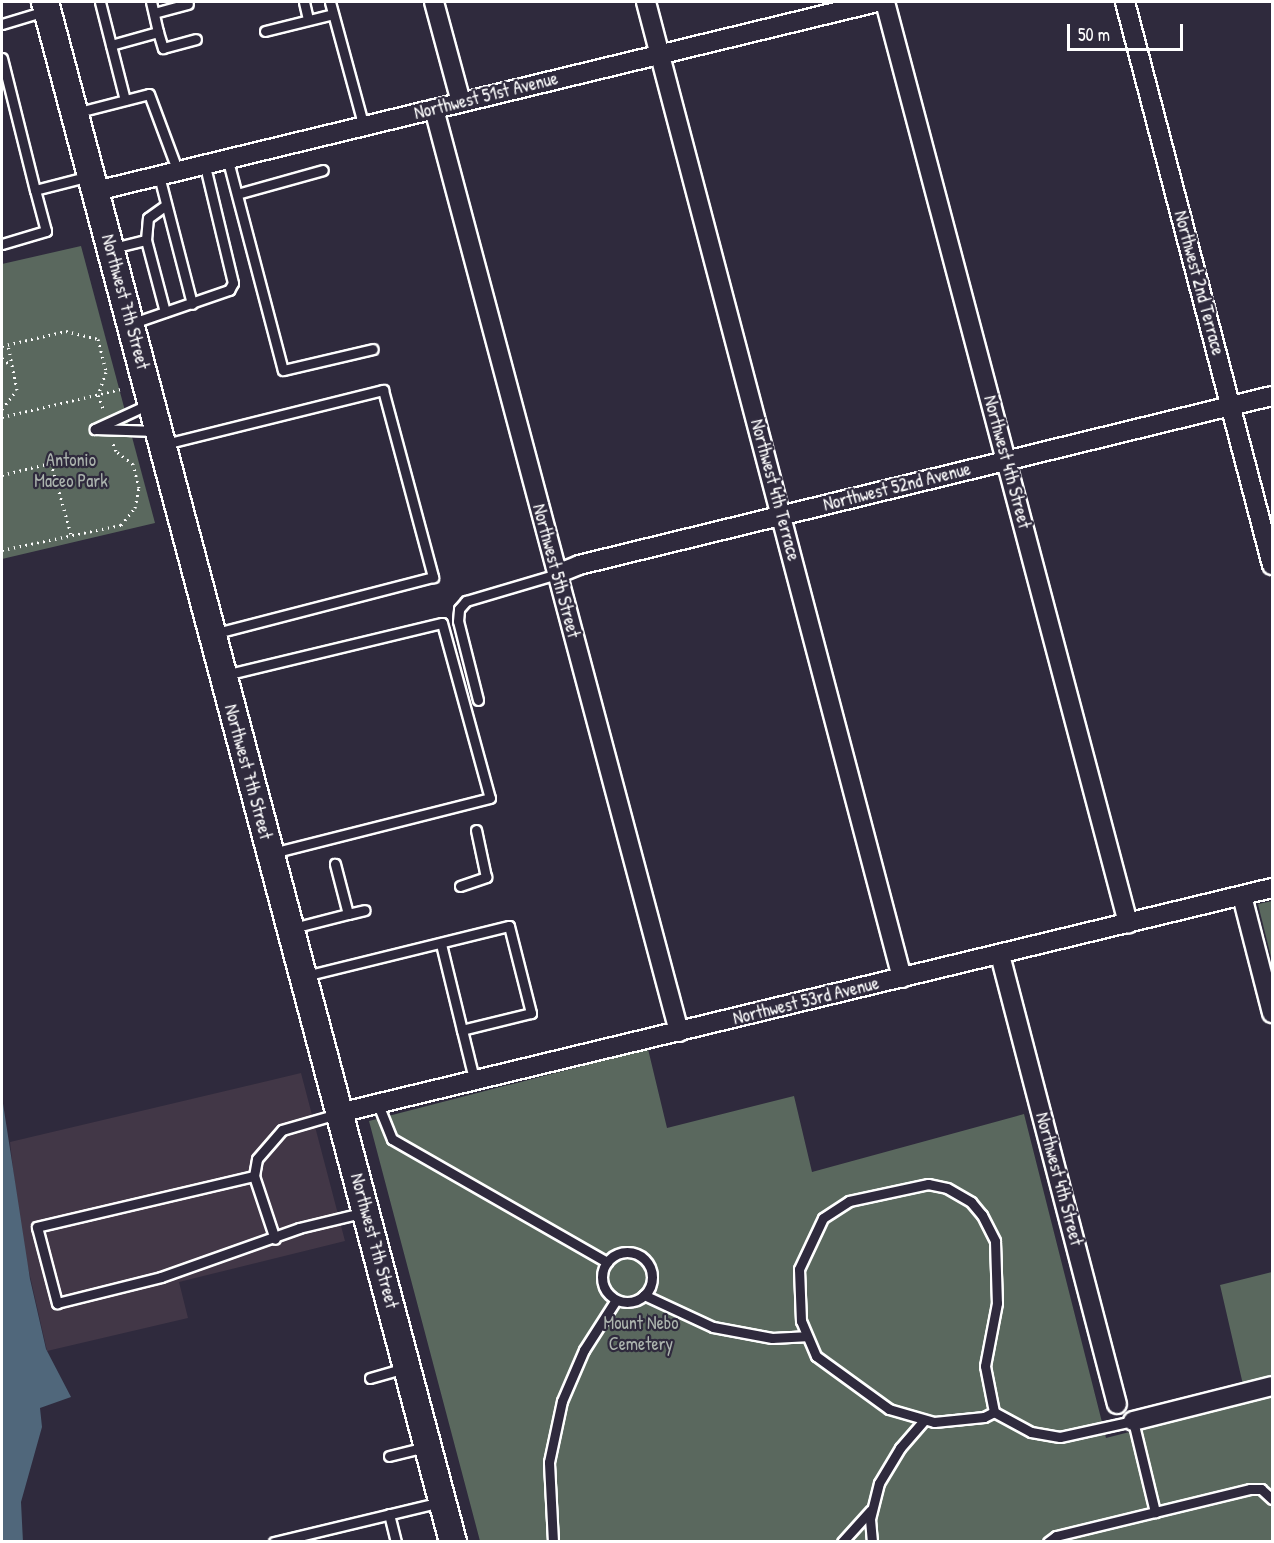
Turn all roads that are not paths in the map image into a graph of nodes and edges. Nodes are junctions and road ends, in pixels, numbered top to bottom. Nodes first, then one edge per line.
1 (100, 2) edge
2 (151, 2) edge
3 (304, 2) edge
4 (330, 2) edge
5 (434, 2) edge
6 (646, 2) edge
7 (877, 2) edge
8 (885, 2) edge
9 (1125, 2) edge
10 (188, 4) dead end
11 (46, 6) edge
12 (154, 13) junction
13 (333, 14) junction
14 (308, 20) junction
15 (2, 24) edge
16 (265, 31) dead end
17 (158, 32) junction
18 (196, 39) dead end
19 (111, 45) junction
20 (660, 54) junction
21 (2, 58) edge
22 (125, 100) junction
23 (461, 102) junction
24 (434, 109) junction
25 (75, 113) junction
26 (364, 127) junction
27 (228, 161) junction
28 (205, 166) junction
29 (323, 171) dead end
30 (178, 172) junction
31 (159, 176) junction
32 (94, 183) junction
33 (35, 190) junction
34 (237, 194) junction
35 (166, 205) junction
36 (146, 240) junction
37 (2, 244) edge
38 (111, 249) junction
39 (192, 304) junction
40 (165, 312) junction
41 (131, 323) junction
42 (374, 349) dead end
43 (1272, 396) edge
44 (151, 403) junction
45 (1231, 406) junction
46 (161, 438) junction
47 (1006, 461) junction
48 (781, 515) junction
49 (1272, 565) edge
50 (557, 574) junction
51 (211, 634) junction
52 (222, 675) junction
53 (478, 700) dead end
54 (476, 830) dead end
55 (269, 854) junction
56 (335, 864) dead end
57 (460, 886) dead end
58 (1272, 888) edge
59 (1242, 896) junction
60 (365, 910) dead end
61 (348, 914) junction
62 (1128, 923) junction
63 (291, 929) junction
64 (441, 944) junction
65 (1000, 955) junction
66 (303, 976) junction
67 (902, 978) junction
68 (1272, 1013) edge
69 (462, 1030) junction
70 (679, 1032) junction
71 (474, 1079) junction
72 (377, 1102) junction
73 (339, 1113) junction
74 (254, 1176) junction
75 (366, 1212) junction
76 (275, 1239) junction
77 (607, 1262) junction
78 (644, 1295) junction
79 (616, 1300) junction
80 (805, 1336) junction
81 (407, 1367) junction
82 (370, 1378) dead end
83 (1272, 1386) edge
84 (1117, 1404) dead end
85 (994, 1412) junction
86 (924, 1420) junction
87 (1133, 1421) junction
88 (428, 1446) junction
89 (389, 1456) dead end
90 (1272, 1499) edge
91 (443, 1502) junction
92 (872, 1509) junction
93 (1155, 1512) junction
94 (389, 1514) junction
95 (284, 1540) edge
96 (274, 1542) edge
97 (396, 1542) edge
98 (453, 1542) edge
99 (553, 1542) edge
100 (842, 1542) edge
101 (872, 1542) edge
102 (1048, 1542) edge

1 - 19 lane
2 - 12 lane
3 - 14 lane
4 - 13 lane
5 - 23 street
6 - 20 street, Northwest 4th Terrace
7 - 20 street, Northwest 51st Avenue
8 - 47 street, Northwest 4th Street
9 - 45 street, Northwest 2nd Terrace
10 - 12 lane
11 - 15 lane
11 - 25 main road, Northwest 7th Street
12 - 17 lane
13 - 14 lane
13 - 26 lane
14 - 16 lane
17 - 18 lane
17 - 19 lane
19 - 22 lane
20 - 23 street, Northwest 51st Avenue
20 - 48 street, Northwest 4th Terrace
21 - 33 lane
22 - 25 lane
22 - 30 lane
23 - 24 street, Northwest 51st Avenue
24 - 26 street, Northwest 51st Avenue
24 - 50 street, Northwest 5th Street
25 - 32 main road, Northwest 7th Street
26 - 27 street, Northwest 51st Avenue
27 - 28 street, Northwest 51st Avenue
27 - 34 lane
28 - 30 street, Northwest 51st Avenue
28 - 39 lane
29 - 34 lane
30 - 31 street, Northwest 51st Avenue
31 - 32 street, Northwest 51st Avenue
31 - 35 lane
32 - 33 lane
32 - 38 main road, Northwest 7th Street
33 - 37 lane
34 - 42 lane
35 - 36 lane
35 - 39 lane
36 - 38 lane
36 - 40 lane
38 - 41 main road, Northwest 7th Street
39 - 40 lane
40 - 41 lane
41 - 44 main road, Northwest 7th Street
43 - 45 street, Northwest 52nd Avenue
44 - 46 main road, Northwest 7th Street
44 - 46 lane
45 - 47 street, Northwest 52nd Avenue
45 - 49 street, Northwest 2nd Terrace
46 - 51 main road, Northwest 7th Street
46 - 51 lane
47 - 48 street, Northwest 52nd Avenue
47 - 62 street, Northwest 4th Street
48 - 50 street, Northwest 52nd Avenue
48 - 67 street, Northwest 4th Terrace
50 - 53 lane
50 - 70 street, Northwest 5th Street
51 - 52 main road, Northwest 7th Street
52 - 55 main road, Northwest 7th Street
52 - 55 lane
54 - 57 lane
55 - 63 main road, Northwest 7th Street
56 - 61 lane
58 - 59 street, Northwest 53rd Avenue
59 - 62 street, Northwest 53rd Avenue
59 - 68 street
60 - 61 lane
61 - 63 lane
62 - 65 street, Northwest 53rd Avenue
63 - 66 main road, Northwest 7th Street
64 - 66 lane
64 - 69 lane
64 - 69 lane
65 - 67 street, Northwest 53rd Avenue
65 - 84 street, Northwest 4th Street
66 - 73 main road, Northwest 7th Street
67 - 70 street, Northwest 53rd Avenue
69 - 71 lane
70 - 71 street, Northwest 53rd Avenue
71 - 72 street, Northwest 53rd Avenue
72 - 73 street, Northwest 53rd Avenue
72 - 77 lane
73 - 74 lane
73 - 75 main road, Northwest 7th Street
74 - 76 lane
74 - 76 lane
75 - 76 lane
75 - 81 main road, Northwest 7th Street
77 - 78 lane
77 - 79 lane
78 - 79 lane
78 - 80 lane
79 - 99 lane
80 - 85 lane
80 - 86 lane
81 - 82 lane
81 - 88 main road, Northwest 7th Street
83 - 87 street
85 - 86 lane
85 - 87 lane
86 - 92 lane
87 - 93 lane
88 - 89 lane
88 - 91 main road, Northwest 7th Street
90 - 93 lane
91 - 94 lane
91 - 98 main road, Northwest 7th Street
92 - 100 lane
92 - 101 lane
93 - 102 lane
94 - 95 lane
94 - 97 lane
95 - 96 lane

